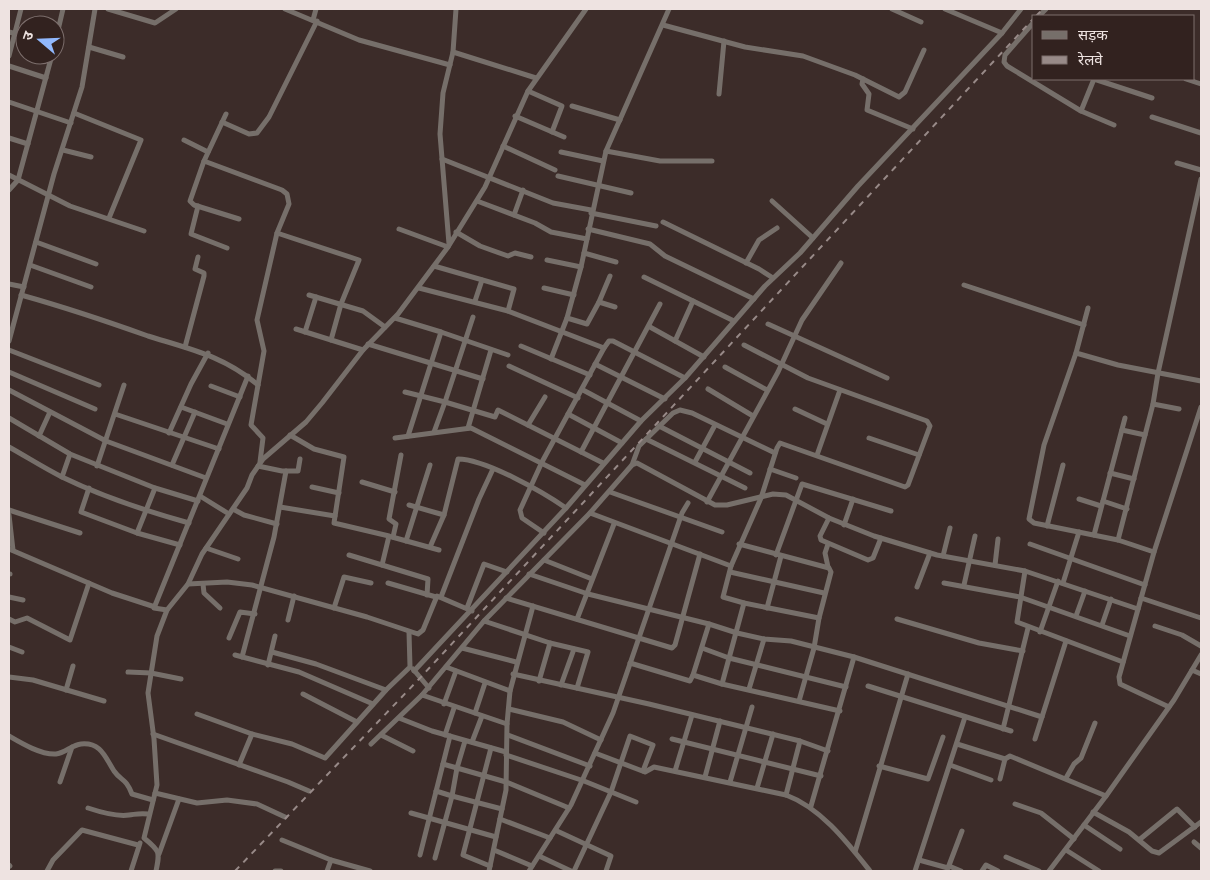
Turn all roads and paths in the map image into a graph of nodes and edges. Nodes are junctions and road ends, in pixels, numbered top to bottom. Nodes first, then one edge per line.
1 (21, 9) edge
2 (95, 9) edge
3 (108, 9) edge
4 (176, 9) edge
5 (285, 9) edge
6 (316, 9) edge
7 (456, 9) edge
8 (586, 9) edge
9 (669, 9) edge
10 (892, 9) edge
11 (946, 9) edge
12 (1019, 9) edge
13 (958, 11) edge
14 (315, 21) junction
15 (920, 22) dead end
16 (1032, 24) edge
17 (663, 25) junction
18 (12, 32) edge
19 (1002, 33) junction
20 (724, 41) junction
21 (89, 47) junction
22 (924, 50) dead end
23 (452, 52) junction
24 (9, 56) edge
25 (123, 57) dead end
26 (49, 65) edge
27 (450, 65) junction
28 (9, 66) edge
29 (46, 78) junction
30 (536, 78) junction
31 (863, 79) junction
32 (1094, 80) edge
33 (1097, 80) edge
34 (1189, 80) edge
35 (1201, 84) edge
36 (528, 91) junction
37 (719, 94) dead end
38 (1152, 98) dead end
39 (9, 102) edge
40 (572, 106) dead end
41 (1081, 111) junction
42 (38, 112) junction
43 (74, 113) junction
44 (226, 114) dead end
45 (516, 116) junction
46 (1152, 116) dead end
47 (620, 120) junction
48 (222, 122) junction
49 (71, 123) junction
50 (1114, 125) dead end
51 (912, 129) junction
52 (552, 132) junction
53 (1201, 133) edge
54 (564, 137) dead end
55 (9, 138) edge
56 (184, 140) dead end
57 (28, 144) junction
58 (503, 146) junction
59 (63, 150) junction
60 (606, 151) junction
61 (208, 152) junction
62 (561, 152) dead end
63 (91, 157) dead end
64 (442, 159) junction
65 (204, 161) junction
66 (603, 161) junction
67 (712, 161) dead end
68 (1177, 163) dead end
69 (555, 170) dead end
70 (1201, 170) edge
71 (9, 175) edge
72 (558, 176) dead end
73 (490, 177) junction
74 (18, 180) junction
75 (1201, 180) edge
76 (597, 185) junction
77 (9, 190) edge
78 (522, 190) junction
79 (632, 193) dead end
80 (48, 196) junction
81 (477, 201) junction
82 (772, 201) dead end
83 (198, 206) junction
84 (591, 212) junction
85 (514, 215) junction
86 (109, 218) junction
87 (239, 219) dead end
88 (662, 222) dead end
89 (656, 226) dead end
90 (778, 228) dead end
91 (399, 229) dead end
92 (588, 229) junction
93 (144, 231) dead end
94 (456, 232) junction
95 (277, 234) junction
96 (813, 238) junction
97 (587, 239) junction
98 (36, 242) junction
99 (448, 246) junction
100 (227, 248) dead end
101 (584, 253) junction
102 (198, 257) dead end
103 (531, 257) dead end
104 (547, 260) dead end
105 (616, 262) dead end
106 (746, 263) junction
107 (841, 263) dead end
108 (96, 264) dead end
109 (30, 265) junction
110 (434, 266) junction
111 (581, 267) junction
112 (610, 276) dead end
113 (644, 277) dead end
114 (773, 278) junction
115 (482, 280) junction
116 (9, 284) edge
117 (964, 285) dead end
118 (24, 287) junction
119 (91, 287) dead end
120 (419, 288) junction
121 (544, 288) dead end
122 (21, 295) junction
123 (309, 295) dead end
124 (574, 295) junction
125 (316, 296) junction
126 (754, 299) junction
127 (475, 301) junction
128 (693, 301) junction
129 (599, 302) junction
130 (341, 304) junction
131 (660, 304) dead end
132 (615, 307) dead end
133 (1088, 308) dead end
134 (508, 311) junction
135 (473, 317) dead end
136 (395, 318) junction
137 (567, 318) junction
138 (734, 321) junction
139 (768, 324) dead end
140 (1084, 325) junction
141 (385, 327) junction
142 (650, 327) junction
143 (296, 329) dead end
144 (305, 332) junction
145 (440, 332) junction
146 (562, 333) junction
147 (10, 335) edge
148 (793, 336) junction
149 (331, 340) junction
150 (464, 341) junction
151 (675, 341) junction
152 (9, 342) edge
153 (368, 344) junction
154 (744, 345) dead end
155 (521, 346) dead end
156 (185, 347) junction
157 (604, 348) junction
158 (9, 350) edge
159 (362, 350) junction
160 (491, 350) junction
161 (208, 353) junction
162 (636, 353) junction
163 (1076, 354) junction
164 (508, 355) dead end
165 (704, 357) junction
166 (551, 359) junction
167 (432, 363) junction
168 (595, 364) junction
169 (781, 365) junction
170 (510, 366) dead end
171 (725, 368) dead end
172 (454, 371) junction
173 (9, 372) edge
174 (1158, 372) junction
175 (590, 375) junction
176 (248, 376) junction
177 (622, 378) junction
178 (686, 378) junction
179 (887, 378) dead end
180 (483, 379) junction
181 (1201, 381) edge
182 (258, 385) junction
183 (99, 386) dead end
184 (124, 386) dead end
185 (211, 386) dead end
186 (708, 389) dead end
187 (9, 390) edge
188 (583, 390) junction
189 (767, 390) junction
190 (840, 390) junction
191 (405, 392) dead end
192 (420, 396) junction
193 (240, 397) junction
194 (545, 397) dead end
195 (578, 398) junction
196 (664, 399) junction
197 (445, 402) junction
198 (608, 403) junction
199 (1153, 404) junction
200 (181, 407) junction
201 (1201, 407) edge
202 (95, 409) dead end
203 (795, 409) dead end
204 (1179, 410) dead end
205 (474, 411) junction
206 (50, 412) junction
207 (195, 412) junction
208 (115, 414) junction
209 (568, 414) junction
210 (753, 416) junction
211 (9, 418) edge
212 (1125, 418) dead end
213 (641, 421) junction
214 (227, 424) junction
215 (827, 424) junction
216 (715, 425) junction
217 (528, 426) junction
218 (660, 426) junction
219 (468, 428) junction
220 (594, 428) junction
221 (1122, 430) junction
222 (434, 432) junction
223 (169, 433) junction
224 (290, 435) junction
225 (1145, 435) junction
226 (40, 436) junction
227 (408, 436) junction
228 (741, 437) junction
229 (184, 438) junction
230 (395, 438) dead end
231 (868, 438) dead end
232 (555, 439) junction
233 (646, 439) junction
234 (106, 441) junction
235 (622, 443) junction
236 (9, 447) edge
237 (702, 448) junction
238 (219, 450) junction
239 (581, 452) junction
240 (775, 453) junction
241 (70, 454) junction
242 (401, 455) dead end
243 (817, 455) junction
244 (919, 455) junction
245 (300, 459) dead end
246 (542, 462) junction
247 (695, 462) junction
248 (728, 462) junction
249 (603, 463) junction
250 (259, 464) junction
251 (430, 464) dead end
252 (172, 465) junction
253 (632, 465) junction
254 (1063, 465) dead end
255 (97, 466) junction
256 (770, 469) junction
257 (493, 470) junction
258 (286, 471) junction
259 (1110, 472) junction
260 (750, 473) dead end
261 (721, 476) junction
262 (62, 477) junction
263 (206, 478) junction
264 (796, 478) dead end
265 (1134, 479) junction
266 (362, 482) dead end
267 (586, 485) junction
268 (312, 487) dead end
269 (89, 488) junction
270 (155, 488) junction
271 (530, 488) junction
272 (745, 488) dead end
273 (339, 492) junction
274 (395, 492) junction
275 (610, 492) junction
276 (760, 498) junction
277 (199, 499) junction
278 (795, 499) junction
279 (853, 499) junction
280 (1079, 500) dead end
281 (688, 502) dead end
282 (707, 502) junction
283 (1102, 504) junction
284 (409, 505) dead end
285 (280, 507) junction
286 (417, 508) junction
287 (566, 508) junction
288 (1127, 509) junction
289 (9, 510) edge
290 (146, 510) junction
291 (231, 511) junction
292 (891, 511) dead end
293 (590, 513) junction
294 (9, 515) edge
295 (444, 515) junction
296 (335, 516) junction
297 (682, 516) junction
298 (830, 518) junction
299 (189, 523) junction
300 (277, 524) junction
301 (614, 524) junction
302 (844, 525) junction
303 (1047, 526) junction
304 (950, 528) dead end
305 (544, 532) junction
306 (722, 532) dead end
307 (1079, 532) junction
308 (80, 533) dead end
309 (137, 533) junction
310 (1094, 535) junction
311 (975, 536) dead end
312 (391, 537) junction
313 (881, 538) junction
314 (998, 539) dead end
315 (1118, 540) junction
316 (406, 541) junction
317 (672, 544) junction
318 (739, 544) junction
319 (828, 544) junction
320 (1030, 544) dead end
321 (180, 545) junction
322 (430, 547) junction
323 (206, 548) junction
324 (11, 549) edge
325 (439, 550) dead end
326 (1154, 552) junction
327 (930, 553) junction
328 (700, 554) junction
329 (349, 556) dead end
330 (779, 556) junction
331 (943, 556) junction
332 (1071, 557) junction
333 (238, 559) dead end
334 (544, 560) junction
335 (970, 561) junction
336 (382, 565) junction
337 (731, 566) junction
338 (995, 566) junction
339 (828, 567) junction
340 (1025, 571) junction
341 (507, 572) junction
342 (730, 572) junction
343 (529, 574) junction
344 (592, 579) junction
345 (774, 582) junction
346 (1060, 582) junction
347 (89, 583) junction
348 (371, 583) dead end
349 (388, 583) dead end
350 (944, 583) dead end
351 (188, 584) junction
352 (203, 584) junction
353 (964, 585) junction
354 (1145, 585) junction
355 (262, 587) junction
356 (917, 587) dead end
357 (1085, 591) junction
358 (824, 593) junction
359 (427, 594) junction
360 (588, 594) junction
361 (294, 596) junction
362 (9, 597) edge
363 (438, 597) junction
364 (1020, 597) junction
365 (506, 598) junction
366 (1141, 598) junction
367 (1111, 599) junction
368 (23, 600) dead end
369 (744, 603) junction
370 (533, 606) junction
371 (155, 607) junction
372 (1049, 607) junction
373 (220, 608) dead end
374 (334, 608) junction
375 (767, 608) junction
376 (469, 609) junction
377 (1138, 609) junction
378 (167, 610) junction
379 (649, 610) junction
380 (255, 614) junction
381 (1076, 616) junction
382 (683, 617) junction
383 (819, 618) junction
384 (1201, 618) edge
385 (9, 619) edge
386 (577, 619) junction
387 (288, 620) dead end
388 (897, 620) dead end
389 (484, 621) junction
390 (709, 624) junction
391 (1102, 626) junction
392 (1155, 626) dead end
393 (1028, 628) junction
394 (409, 632) junction
395 (1040, 632) junction
396 (737, 633) junction
397 (524, 634) junction
398 (276, 636) dead end
399 (1130, 636) junction
400 (230, 638) dead end
401 (640, 638) junction
402 (764, 640) junction
403 (1066, 641) junction
404 (550, 643) junction
405 (1201, 646) edge
406 (9, 647) edge
407 (462, 648) junction
408 (702, 648) junction
409 (814, 648) junction
410 (574, 649) junction
411 (1023, 651) junction
412 (22, 652) dead end
413 (272, 652) junction
414 (235, 655) dead end
415 (1201, 655) edge
416 (242, 657) junction
417 (854, 657) junction
418 (729, 658) junction
419 (516, 662) junction
420 (1123, 662) junction
421 (630, 663) junction
422 (755, 664) junction
423 (268, 665) junction
424 (73, 666) dead end
425 (446, 667) junction
426 (412, 669) junction
427 (1192, 670) junction
428 (456, 671) junction
429 (128, 672) dead end
430 (151, 673) junction
431 (513, 674) junction
432 (908, 674) junction
433 (1201, 674) edge
434 (693, 675) junction
435 (9, 677) edge
436 (806, 677) junction
437 (181, 679) dead end
438 (539, 681) junction
439 (485, 683) junction
440 (722, 684) junction
441 (561, 685) junction
442 (868, 686) dead end
443 (846, 687) junction
444 (429, 688) junction
445 (577, 688) junction
446 (748, 689) junction
447 (66, 690) junction
448 (386, 690) junction
449 (510, 691) junction
450 (303, 694) dead end
451 (422, 695) junction
452 (901, 696) junction
453 (619, 698) junction
454 (104, 701) dead end
455 (799, 701) junction
456 (373, 704) junction
457 (444, 704) junction
458 (1008, 706) junction
459 (752, 707) dead end
460 (1169, 707) junction
461 (454, 708) junction
462 (508, 709) junction
463 (840, 711) junction
464 (475, 713) junction
465 (197, 714) dead end
466 (692, 715) junction
467 (482, 716) junction
468 (965, 717) junction
469 (1042, 717) junction
470 (398, 718) junction
471 (720, 721) junction
472 (357, 722) junction
473 (1095, 723) dead end
474 (507, 724) junction
475 (746, 727) junction
476 (1003, 729) junction
477 (1011, 731) dead end
478 (153, 734) junction
479 (252, 734) junction
480 (773, 734) junction
481 (381, 735) junction
482 (508, 735) junction
483 (9, 736) edge
484 (447, 736) junction
485 (942, 737) dead end
486 (672, 739) dead end
487 (1035, 739) dead end
488 (601, 740) junction
489 (465, 741) junction
490 (800, 741) junction
491 (472, 742) junction
492 (684, 742) junction
493 (371, 744) dead end
494 (957, 744) junction
495 (73, 747) junction
496 (491, 748) junction
497 (712, 748) junction
498 (413, 751) dead end
499 (828, 751) junction
500 (506, 754) junction
501 (595, 754) junction
502 (738, 754) junction
503 (1005, 759) junction
504 (765, 761) junction
505 (443, 764) junction
506 (621, 764) junction
507 (239, 765) junction
508 (950, 765) junction
509 (590, 766) junction
510 (880, 766) junction
511 (458, 768) junction
512 (793, 768) junction
513 (675, 771) junction
514 (643, 772) junction
515 (484, 775) junction
516 (821, 776) junction
517 (705, 777) junction
518 (1066, 778) junction
519 (1000, 779) dead end
520 (584, 780) junction
521 (991, 780) dead end
522 (60, 782) dead end
523 (506, 782) junction
524 (730, 782) junction
525 (757, 788) junction
526 (309, 791) dead end
527 (436, 791) junction
528 (610, 792) junction
529 (155, 793) junction
530 (786, 795) junction
531 (452, 796) junction
532 (1106, 796) junction
533 (179, 799) junction
534 (153, 800) junction
535 (636, 802) dead end
536 (477, 803) junction
537 (1015, 804) dead end
538 (811, 806) junction
539 (88, 808) dead end
540 (569, 808) junction
541 (502, 809) junction
542 (1093, 812) junction
543 (411, 813) dead end
544 (148, 814) junction
545 (285, 817) dead end
546 (429, 818) junction
547 (500, 819) junction
548 (1201, 822) edge
549 (445, 824) junction
550 (1084, 825) junction
551 (1195, 827) junction
552 (470, 829) junction
553 (557, 831) junction
554 (962, 831) dead end
555 (496, 837) junction
556 (144, 838) junction
557 (550, 838) junction
558 (1074, 839) junction
559 (282, 840) dead end
560 (1139, 840) junction
561 (1194, 842) dead end
562 (138, 845) junction
563 (586, 845) junction
564 (1201, 848) edge
565 (1120, 849) dead end
566 (494, 850) junction
567 (1066, 850) junction
568 (855, 852) junction
569 (159, 854) junction
570 (420, 855) dead end
571 (539, 856) junction
572 (1006, 857) dead end
573 (434, 858) dead end
574 (331, 860) junction
575 (919, 860) junction
576 (1022, 864) junction
577 (948, 866) junction
578 (490, 869) edge
579 (531, 869) edge
580 (47, 871) edge
581 (131, 871) edge
582 (156, 871) edge
583 (275, 871) edge
584 (281, 871) edge
585 (327, 871) edge
586 (370, 871) edge
587 (572, 871) edge
588 (606, 871) edge
589 (870, 871) edge
590 (915, 871) edge
591 (961, 871) edge
592 (982, 871) edge
593 (998, 871) edge
594 (1018, 871) edge
595 (1039, 871) edge
596 (1049, 871) edge
597 (1099, 871) edge

1 - 18 street
2 - 21 street
3 - 4 street
5 - 14 street
6 - 14 street
7 - 23 street
8 - 30 street
9 - 17 street
10 - 15 street
11 - 13 street
12 - 19 street
13 - 19 street
14 - 27 street
14 - 48 street
16 - 41 street
17 - 20 street
17 - 47 street
18 - 24 street
19 - 51 street
20 - 31 street
20 - 37 street
21 - 25 street
21 - 43 street
22 - 31 street
23 - 27 street
23 - 30 street
26 - 29 street
27 - 64 street
28 - 29 street
29 - 42 street
30 - 36 street
31 - 51 street
32 - 41 street
33 - 38 street
34 - 35 street
36 - 45 street
36 - 52 street
39 - 42 street
40 - 47 street
41 - 50 street
42 - 49 street
42 - 57 street
43 - 49 street
43 - 86 street
44 - 48 street
45 - 52 street
45 - 58 street
46 - 53 street
47 - 60 street
48 - 61 street
49 - 59 street
51 - 96 street
52 - 54 street
55 - 57 street
56 - 61 street
57 - 74 street
58 - 69 street
58 - 73 street
59 - 63 street
59 - 80 street
60 - 66 street
60 - 67 street
61 - 65 street
62 - 66 street
64 - 73 street
64 - 99 street
65 - 83 street
65 - 95 street
66 - 76 street
68 - 70 street
71 - 74 street
72 - 76 street
73 - 78 street
73 - 81 street
74 - 77 street
74 - 80 street
75 - 174 street
76 - 79 street
76 - 84 street
78 - 84 street
78 - 85 street
80 - 86 street
80 - 98 street
81 - 85 street
81 - 94 street
82 - 96 street
83 - 87 street
83 - 100 street
84 - 89 street
84 - 92 street
85 - 97 street
86 - 93 street
88 - 106 street
90 - 106 street
91 - 99 street
92 - 97 street
92 - 126 street
94 - 99 street
94 - 103 street
95 - 130 street
95 - 182 street
96 - 114 street
97 - 101 street
98 - 108 street
98 - 109 street
99 - 110 street
101 - 105 street
101 - 111 street
102 - 156 street
104 - 111 street
106 - 114 street
107 - 148 street
109 - 118 street
109 - 119 street
110 - 115 street
110 - 120 street
111 - 124 street
112 - 129 street
113 - 128 street
114 - 126 street
115 - 127 street
115 - 134 street
116 - 118 street
117 - 140 street
118 - 122 street
120 - 127 street
120 - 136 street
121 - 124 street
122 - 147 street
122 - 156 street
123 - 125 street
124 - 137 street
125 - 130 street
125 - 144 street
126 - 138 street
127 - 134 street
128 - 138 street
128 - 151 street
129 - 132 street
129 - 137 street
130 - 141 street
130 - 149 street
131 - 142 street
133 - 140 street
134 - 146 street
135 - 150 street
136 - 141 street
136 - 145 street
137 - 146 street
138 - 165 street
139 - 148 street
140 - 163 street
141 - 153 street
142 - 151 street
142 - 162 street
143 - 144 street
144 - 149 street
145 - 150 street
145 - 167 street
146 - 157 street
146 - 166 street
147 - 152 street
148 - 169 street
148 - 179 street
149 - 159 street
150 - 160 street
150 - 172 street
151 - 165 street
153 - 159 street
153 - 167 street
154 - 169 street
155 - 166 street
156 - 161 street
157 - 162 street
157 - 168 street
158 - 183 street
159 - 224 street
160 - 164 street
160 - 180 street
161 - 176 street
161 - 200 street
162 - 177 street
162 - 178 street
163 - 174 street
163 - 303 street
165 - 178 street
166 - 175 street
167 - 172 street
167 - 192 street
168 - 175 street
168 - 177 street
169 - 189 street
169 - 190 street
170 - 195 street
171 - 189 street
172 - 180 street
172 - 197 street
173 - 202 street
174 - 181 street
174 - 199 street
175 - 188 street
176 - 182 street
176 - 193 street
177 - 196 street
177 - 198 street
178 - 196 street
180 - 205 street
182 - 250 street
184 - 208 street
185 - 193 street
186 - 210 street
187 - 206 street
188 - 195 street
188 - 198 street
189 - 210 street
190 - 215 street
190 - 244 street
191 - 192 street
192 - 197 street
192 - 227 street
193 - 214 street
194 - 217 street
195 - 209 street
196 - 213 street
197 - 205 street
197 - 222 street
198 - 213 street
198 - 220 street
199 - 204 street
199 - 225 street
200 - 207 street
200 - 223 street
201 - 326 street
203 - 215 street
205 - 217 street
205 - 219 street
206 - 226 street
206 - 234 street
207 - 214 street
207 - 229 street
208 - 223 street
208 - 234 street
209 - 220 street
209 - 232 street
210 - 228 street
211 - 226 street
212 - 221 street
213 - 235 street
214 - 238 street
215 - 243 street
216 - 218 street
216 - 228 street
216 - 237 street
217 - 232 street
218 - 233 street
218 - 237 street
219 - 222 street
219 - 246 street
220 - 235 street
220 - 239 street
221 - 225 street
221 - 259 street
222 - 227 street
223 - 229 street
224 - 250 street
224 - 273 street
225 - 265 street
226 - 241 street
227 - 230 street
228 - 240 street
228 - 248 street
229 - 238 street
229 - 252 street
231 - 244 street
232 - 239 street
232 - 246 street
233 - 247 street
233 - 253 street
234 - 252 street
234 - 255 street
235 - 249 street
236 - 262 street
237 - 247 street
237 - 248 street
238 - 263 street
239 - 249 street
240 - 243 street
240 - 256 street
241 - 255 street
241 - 262 street
242 - 274 street
243 - 244 street
245 - 258 street
246 - 267 street
246 - 271 street
247 - 261 street
248 - 260 street
248 - 261 street
249 - 267 street
250 - 258 street
250 - 291 street
251 - 286 street
252 - 263 street
253 - 275 street
253 - 282 street
254 - 303 street
255 - 270 street
256 - 264 street
256 - 276 street
257 - 271 street
257 - 295 street
257 - 363 street
258 - 285 street
259 - 265 street
259 - 283 street
261 - 272 street
261 - 282 street
262 - 269 street
263 - 277 street
265 - 288 street
266 - 274 street
267 - 287 street
268 - 273 street
269 - 290 street
269 - 309 street
270 - 277 street
270 - 290 street
271 - 287 street
271 - 305 street
273 - 296 street
274 - 312 street
275 - 293 street
275 - 297 street
276 - 278 street
276 - 282 street
276 - 318 street
277 - 291 street
277 - 299 street
278 - 279 street
278 - 298 street
278 - 330 street
279 - 292 street
279 - 302 street
280 - 283 street
281 - 297 street
283 - 288 street
283 - 310 street
284 - 286 street
285 - 296 street
285 - 300 street
286 - 295 street
286 - 316 street
287 - 305 street
288 - 315 street
289 - 308 street
290 - 299 street
290 - 309 street
291 - 300 street
291 - 323 street
293 - 301 street
293 - 334 street
294 - 324 street
295 - 322 street
296 - 312 street
297 - 306 street
297 - 317 street
298 - 302 street
298 - 319 street
299 - 321 street
300 - 355 street
301 - 317 street
301 - 344 street
302 - 313 street
303 - 307 street
304 - 331 street
305 - 341 street
307 - 310 street
307 - 332 street
309 - 321 street
310 - 315 street
311 - 335 street
312 - 316 street
312 - 336 street
313 - 319 street
313 - 327 street
314 - 338 street
315 - 326 street
316 - 322 street
317 - 328 street
317 - 379 street
318 - 330 street
318 - 337 street
319 - 339 street
320 - 332 street
321 - 371 street
322 - 325 street
323 - 333 street
323 - 351 street
324 - 347 street
326 - 354 street
327 - 331 street
327 - 356 street
328 - 337 street
328 - 382 street
329 - 336 street
330 - 339 street
330 - 345 street
331 - 335 street
332 - 346 street
332 - 354 street
334 - 343 street
334 - 344 street
335 - 338 street
335 - 353 street
336 - 359 street
337 - 342 street
338 - 340 street
339 - 358 street
340 - 346 street
340 - 364 street
341 - 376 street
341 - 376 street
342 - 345 street
342 - 369 street
343 - 360 street
343 - 365 street
344 - 360 street
345 - 358 street
345 - 375 street
346 - 357 street
346 - 372 street
347 - 371 street
347 - 385 street
348 - 374 street
349 - 359 street
350 - 353 street
351 - 352 street
351 - 378 street
352 - 355 street
352 - 373 street
353 - 364 street
354 - 366 street
355 - 361 street
355 - 380 street
357 - 367 street
357 - 381 street
358 - 383 street
359 - 363 street
360 - 379 street
360 - 386 street
361 - 374 street
361 - 387 street
362 - 368 street
363 - 376 street
363 - 394 street
364 - 372 street
364 - 393 street
365 - 370 street
365 - 389 street
366 - 377 street
366 - 384 street
367 - 377 street
367 - 391 street
369 - 375 street
369 - 396 street
370 - 386 street
370 - 397 street
371 - 378 street
372 - 381 street
372 - 395 street
374 - 394 street
375 - 383 street
376 - 426 street
377 - 399 street
378 - 430 street
379 - 382 street
379 - 401 street
380 - 400 street
380 - 416 street
381 - 391 street
382 - 390 street
382 - 401 street
383 - 409 street
386 - 401 street
388 - 411 street
389 - 397 street
389 - 407 street
390 - 396 street
390 - 408 street
391 - 399 street
392 - 405 street
393 - 395 street
393 - 411 street
394 - 426 street
395 - 403 street
396 - 402 street
396 - 418 street
397 - 404 street
397 - 419 street
398 - 413 street
399 - 420 street
401 - 421 street
402 - 409 street
402 - 422 street
403 - 420 street
403 - 469 street
404 - 410 street
404 - 438 street
406 - 412 street
407 - 419 street
407 - 425 street
408 - 418 street
408 - 434 street
409 - 417 street
409 - 436 street
410 - 441 street
410 - 445 street
411 - 458 street
413 - 423 street
413 - 448 street
414 - 416 street
415 - 427 street
416 - 423 street
417 - 432 street
417 - 443 street
418 - 422 street
418 - 440 street
419 - 431 street
420 - 460 street
421 - 434 street
421 - 453 street
422 - 436 street
422 - 446 street
423 - 456 street
424 - 447 street
425 - 428 street
425 - 444 street
426 - 444 street
426 - 448 street
427 - 433 street
427 - 460 street
428 - 439 street
428 - 457 street
429 - 430 street
430 - 437 street
430 - 478 street
431 - 438 street
431 - 449 street
432 - 452 street
432 - 458 street
434 - 440 street
435 - 447 street
436 - 443 street
436 - 455 street
438 - 441 street
439 - 449 street
439 - 464 street
440 - 446 street
441 - 445 street
442 - 452 street
443 - 463 street
444 - 451 street
445 - 453 street
446 - 455 street
447 - 454 street
448 - 456 street
449 - 462 street
450 - 472 street
451 - 457 street
451 - 470 street
452 - 468 street
452 - 510 street
453 - 466 street
453 - 488 street
455 - 463 street
456 - 472 street
457 - 461 street
458 - 469 street
458 - 476 street
459 - 475 street
460 - 532 street
461 - 464 street
461 - 484 street
462 - 474 street
462 - 488 street
463 - 499 street
464 - 467 street
465 - 479 street
466 - 471 street
466 - 492 street
467 - 474 street
467 - 491 street
468 - 476 street
468 - 494 street
469 - 487 street
470 - 481 street
470 - 484 street
471 - 475 street
471 - 497 street
472 - 479 street
473 - 518 street
474 - 482 street
475 - 480 street
475 - 502 street
476 - 477 street
478 - 507 street
478 - 529 street
479 - 507 street
480 - 490 street
480 - 504 street
481 - 493 street
481 - 498 street
482 - 500 street
482 - 509 street
483 - 495 street
484 - 489 street
484 - 505 street
485 - 510 street
486 - 492 street
488 - 501 street
489 - 491 street
489 - 511 street
490 - 499 street
490 - 512 street
491 - 496 street
492 - 497 street
492 - 513 street
494 - 503 street
494 - 508 street
495 - 522 street
495 - 534 street
496 - 500 street
496 - 515 street
497 - 502 street
497 - 517 street
499 - 516 street
500 - 520 street
500 - 523 street
501 - 506 street
501 - 509 street
502 - 504 street
502 - 524 street
503 - 518 street
503 - 519 street
504 - 512 street
504 - 525 street
505 - 511 street
505 - 527 street
506 - 514 street
506 - 514 street
506 - 528 street
507 - 526 street
508 - 521 street
508 - 575 street
509 - 520 street
510 - 568 street
511 - 515 street
511 - 531 street
512 - 516 street
512 - 530 street
513 - 514 street
513 - 517 street
515 - 523 street
515 - 536 street
516 - 538 street
517 - 524 street
518 - 532 street
520 - 528 street
520 - 540 street
523 - 540 street
523 - 541 street
524 - 525 street
525 - 530 street
527 - 531 street
527 - 546 street
528 - 535 street
528 - 563 street
529 - 533 street
529 - 534 street
530 - 538 street
531 - 536 street
531 - 549 street
532 - 542 street
533 - 545 street
533 - 569 street
534 - 544 street
536 - 541 street
536 - 552 street
537 - 558 street
538 - 568 street
539 - 544 street
540 - 553 street
541 - 547 street
542 - 550 street
542 - 560 street
543 - 546 street
544 - 556 street
546 - 549 street
546 - 570 street
547 - 555 street
547 - 557 street
548 - 551 street
549 - 552 street
549 - 573 street
550 - 558 street
550 - 565 street
551 - 560 street
551 - 560 street
552 - 555 street
552 - 578 street
553 - 557 street
553 - 563 street
554 - 577 street
555 - 566 street
556 - 562 street
556 - 569 street
557 - 571 street
558 - 567 street
559 - 574 street
561 - 564 street
562 - 580 street
562 - 581 street
563 - 587 street
563 - 588 street
566 - 578 street
566 - 579 street
567 - 596 street
567 - 597 street
568 - 589 street
569 - 582 street
571 - 579 street
571 - 587 street
572 - 576 street
574 - 585 street
574 - 586 street
575 - 577 street
575 - 590 street
576 - 594 street
576 - 595 street
577 - 591 street
583 - 584 street
592 - 593 street

